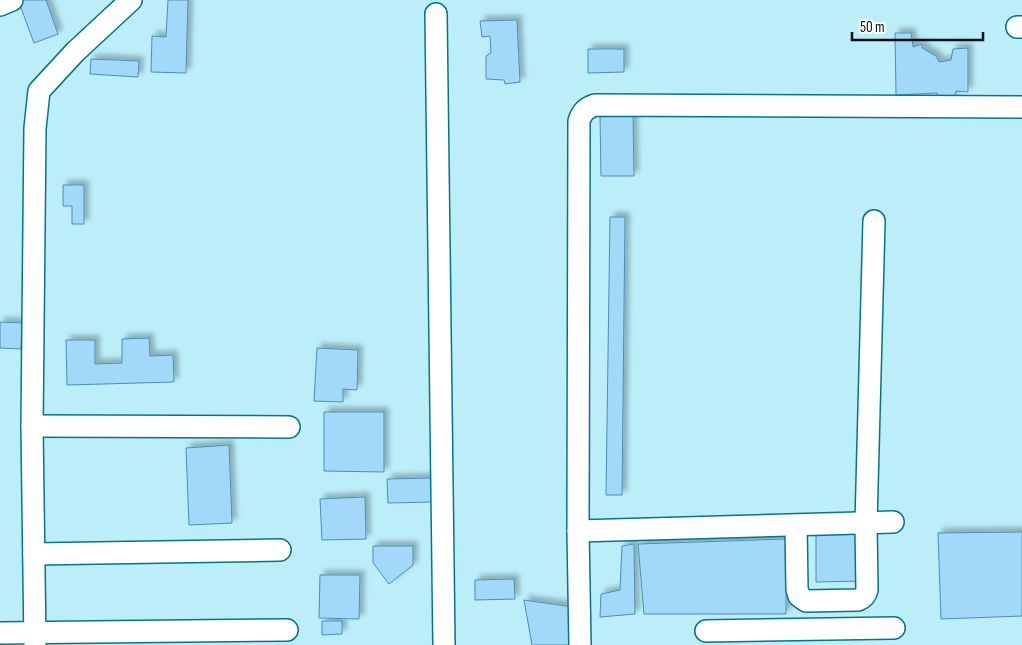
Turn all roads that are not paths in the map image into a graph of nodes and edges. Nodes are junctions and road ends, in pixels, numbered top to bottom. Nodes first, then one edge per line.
1 (12, 0) edge
2 (131, 0) edge
3 (0, 5) edge
4 (436, 14) dead end
5 (1022, 107) edge
6 (874, 221) dead end
7 (32, 426) junction
8 (290, 427) dead end
9 (893, 522) dead end
10 (866, 524) junction
11 (796, 526) junction
12 (578, 531) junction
13 (280, 550) dead end
14 (34, 554) junction
15 (819, 600) junction
16 (853, 600) junction
17 (894, 628) dead end
18 (287, 630) dead end
19 (706, 631) dead end
20 (0, 633) edge
21 (819, 637) edge
22 (853, 637) edge
23 (35, 639) edge
24 (444, 645) edge
25 (580, 645) edge

1 - 3 street
2 - 7 street
4 - 24 street
5 - 12 street
6 - 10 street
7 - 8 street
7 - 14 street
9 - 10 street
10 - 11 street
10 - 16 street
11 - 12 street
11 - 15 street
12 - 25 street
13 - 14 street
14 - 23 street
15 - 16 street
15 - 21 street
16 - 22 street
17 - 22 street
18 - 23 street
19 - 21 street
20 - 23 street
21 - 22 street

